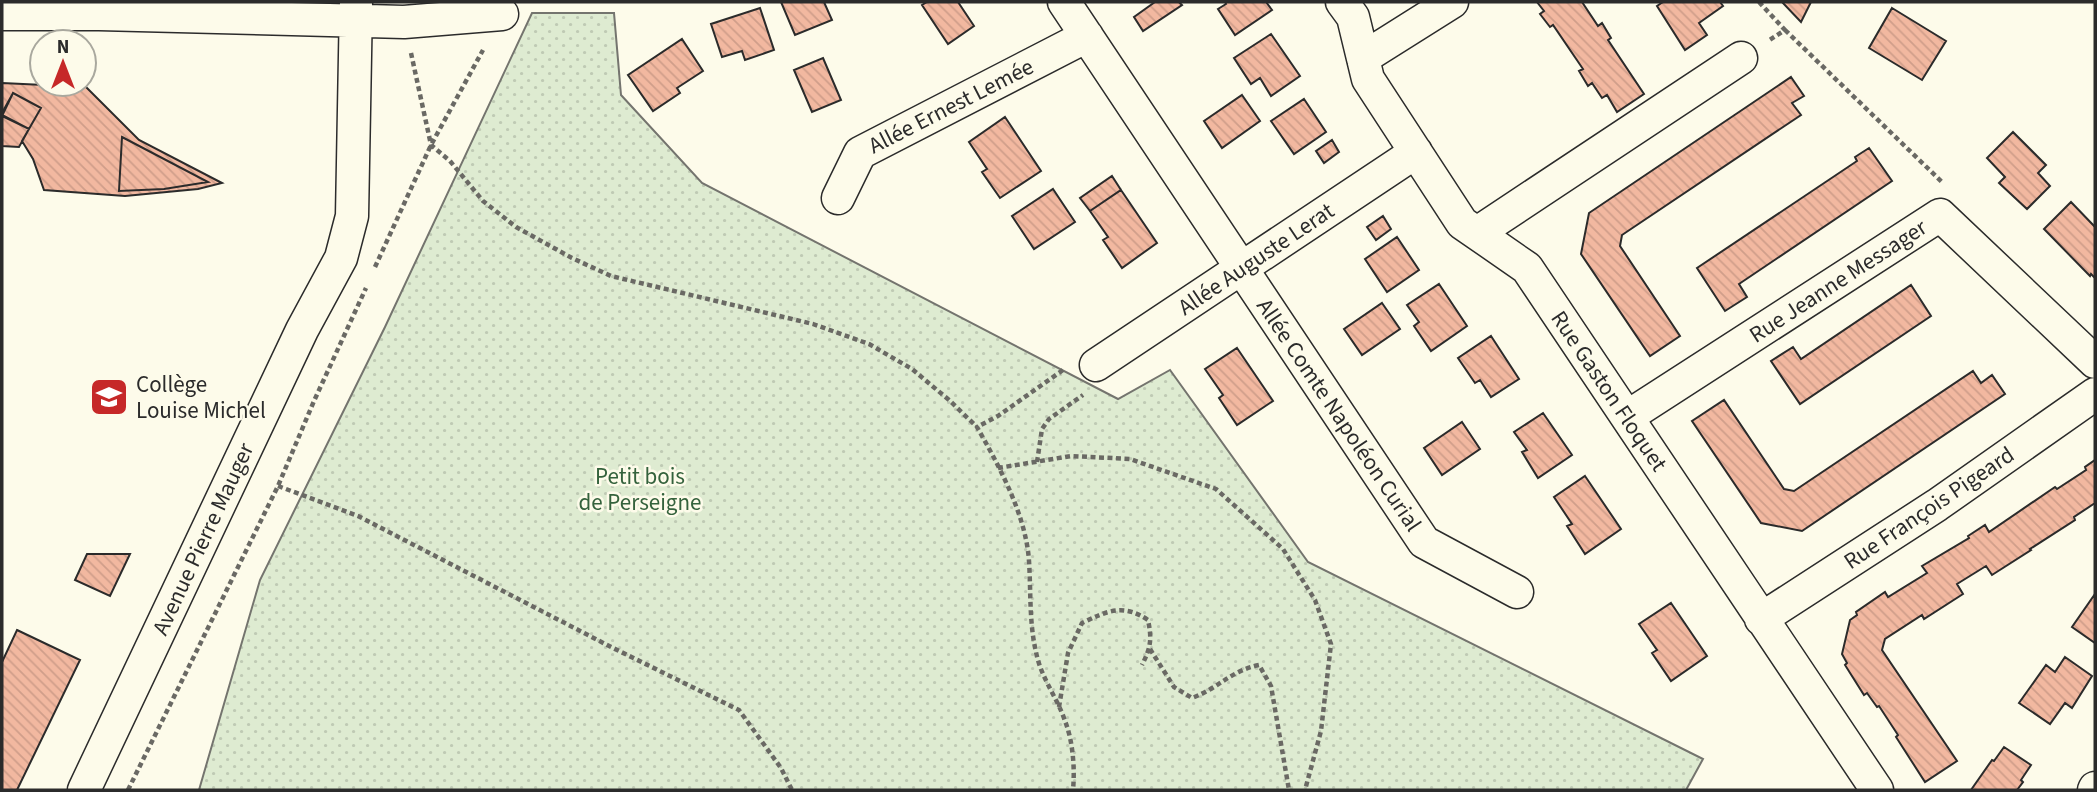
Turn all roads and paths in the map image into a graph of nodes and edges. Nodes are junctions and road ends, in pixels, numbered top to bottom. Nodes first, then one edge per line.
1 (1064, 2) edge
2 (1342, 2) edge
3 (1451, 2) edge
4 (1759, 2) edge
5 (356, 11) edge
6 (2, 14) edge
7 (502, 14) joint
8 (404, 22) junction
9 (1785, 30) junction
10 (1087, 36) junction
11 (1363, 58) junction
12 (1741, 58) joint
13 (431, 145) junction
14 (1416, 152) junction
15 (838, 198) dead end
16 (1929, 222) junction
17 (1477, 233) junction
18 (1242, 269) junction
19 (2095, 362) edge
20 (1085, 374) junction
21 (2095, 394) edge
22 (1627, 417) junction
23 (977, 427) junction
24 (1037, 462) junction
25 (998, 468) junction
26 (278, 486) junction
27 (1517, 592) dead end
28 (1761, 619) junction
29 (1150, 649) junction
30 (1142, 665) dead end
31 (1059, 707) junction
32 (83, 790) edge
33 (128, 790) edge
34 (792, 790) edge
35 (1073, 790) edge
36 (1289, 790) edge
37 (1305, 790) edge
38 (1877, 790) edge

1 - 10 street
2 - 11 street, Rue Gaston Floquet
3 - 11 street
4 - 9 path
5 - 6 street
5 - 8 street
5 - 32 street, Avenue Pierre Mauger
7 - 8 street
7 - 13 path
8 - 13 path
9 - 12 path
9 - 16 path
10 - 15 street, Allée Ernest Lemée
10 - 18 street
11 - 14 street, Rue Gaston Floquet
12 - 17 street
13 - 23 path
13 - 26 path
14 - 17 street, Rue Gaston Floquet
14 - 18 street, Allée Auguste Lerat
16 - 19 street, Rue Jeanne Messager
16 - 22 street, Rue Jeanne Messager
17 - 22 street, Rue Gaston Floquet
18 - 20 street, Allée Auguste Lerat
18 - 27 street, Allée Comte Napoléon Curial
20 - 23 path
20 - 24 path
21 - 28 street, Rue François Pigeard
22 - 28 street, Rue Gaston Floquet
23 - 25 path
24 - 25 path
24 - 37 path
25 - 31 path
26 - 33 path
26 - 34 path
28 - 38 street, Rue Gaston Floquet
29 - 30 path
29 - 31 path
29 - 36 path
31 - 35 path

